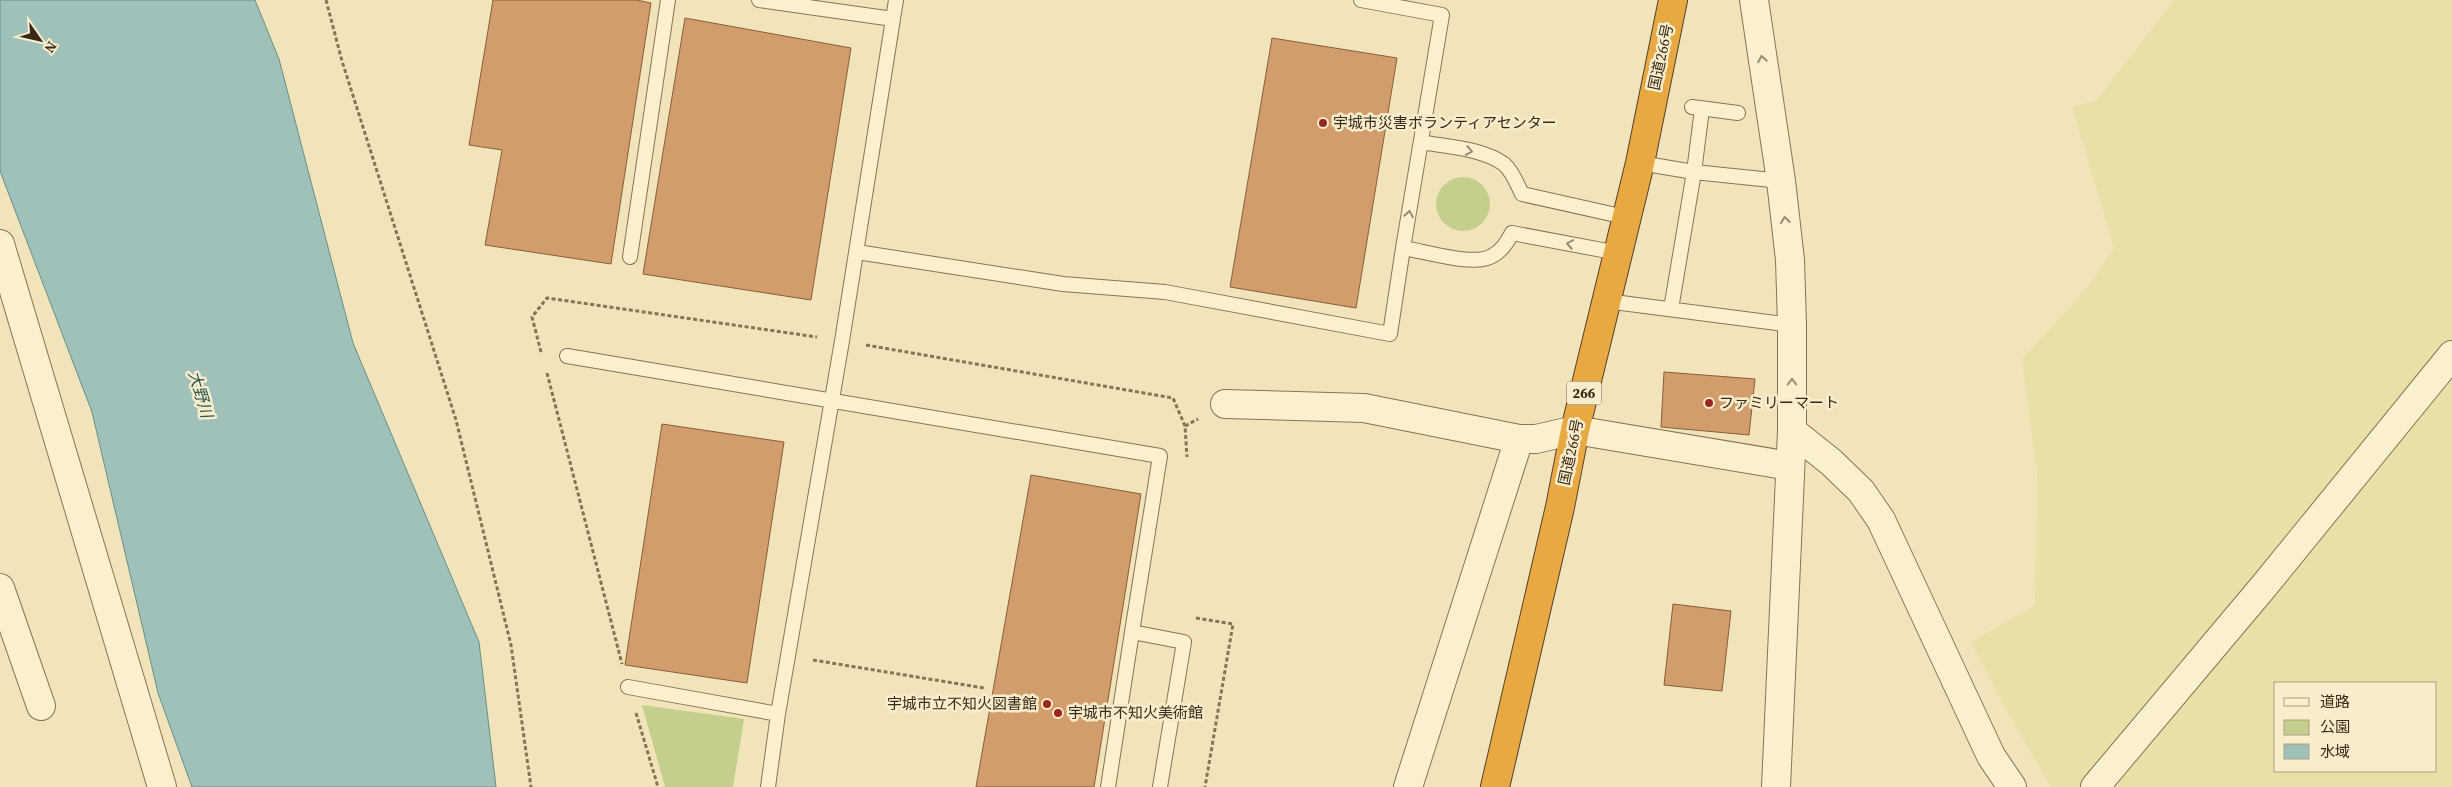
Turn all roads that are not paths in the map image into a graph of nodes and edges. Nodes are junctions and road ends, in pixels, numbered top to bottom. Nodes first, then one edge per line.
1 (668, 0) edge
2 (759, 0) edge
3 (896, 0) edge
4 (1361, 0) edge
5 (1673, 0) edge
6 (1754, 0) edge
7 (893, 19) junction
8 (1738, 113) dead end
9 (1421, 142) junction
10 (1640, 163) junction
11 (1694, 172) junction
12 (1781, 181) junction
13 (1626, 217) junction
14 (0, 244) edge
15 (1403, 248) junction
16 (856, 252) junction
17 (1618, 253) junction
18 (630, 257) dead end
19 (1606, 301) junction
20 (1671, 309) junction
21 (1792, 325) junction
22 (2452, 355) edge
23 (567, 356) dead end
24 (832, 400) junction
25 (1225, 404) dead end
26 (1575, 430) junction
27 (1792, 431) junction
28 (1520, 439) junction
29 (1790, 466) junction
30 (0, 588) edge
31 (1132, 632) junction
32 (628, 687) road end
33 (41, 706) dead end
34 (778, 714) junction
35 (162, 787) edge
36 (768, 787) edge
37 (1108, 787) edge
38 (1160, 787) edge
39 (1408, 787) edge
40 (1495, 787) edge
41 (1776, 787) edge
42 (2012, 787) edge
43 (2095, 787) edge

1 - 18 lane
2 - 7 lane
3 - 7 lane
4 - 9 lane
5 - 10 highway, 国道266号 / 266
12 -> 6 street
7 - 16 lane
8 - 11 lane
9 -> 13 lane
15 -> 9 lane
10 - 11 lane
10 - 13 highway, 国道266号 / 266
11 - 12 lane
11 - 20 lane
21 -> 12 street
13 - 17 highway, 国道266号 / 266
14 - 35 street
15 - 16 lane
17 -> 15 lane
16 - 24 lane
17 - 19 highway, 国道266号 / 266
19 - 20 lane
19 - 26 highway, 国道266号 / 266
20 - 21 lane
27 -> 21 street
22 - 43 street
23 - 24 lane
24 - 31 lane
24 - 34 lane
25 - 28 street
26 - 28 street
26 - 29 street
26 - 40 highway, 国道266号 / 266
27 - 29 street
27 - 42 street
28 - 39 street
29 - 41 street
30 - 33 street
31 - 37 lane
31 - 38 lane
32 - 34 lane
34 - 36 lane

